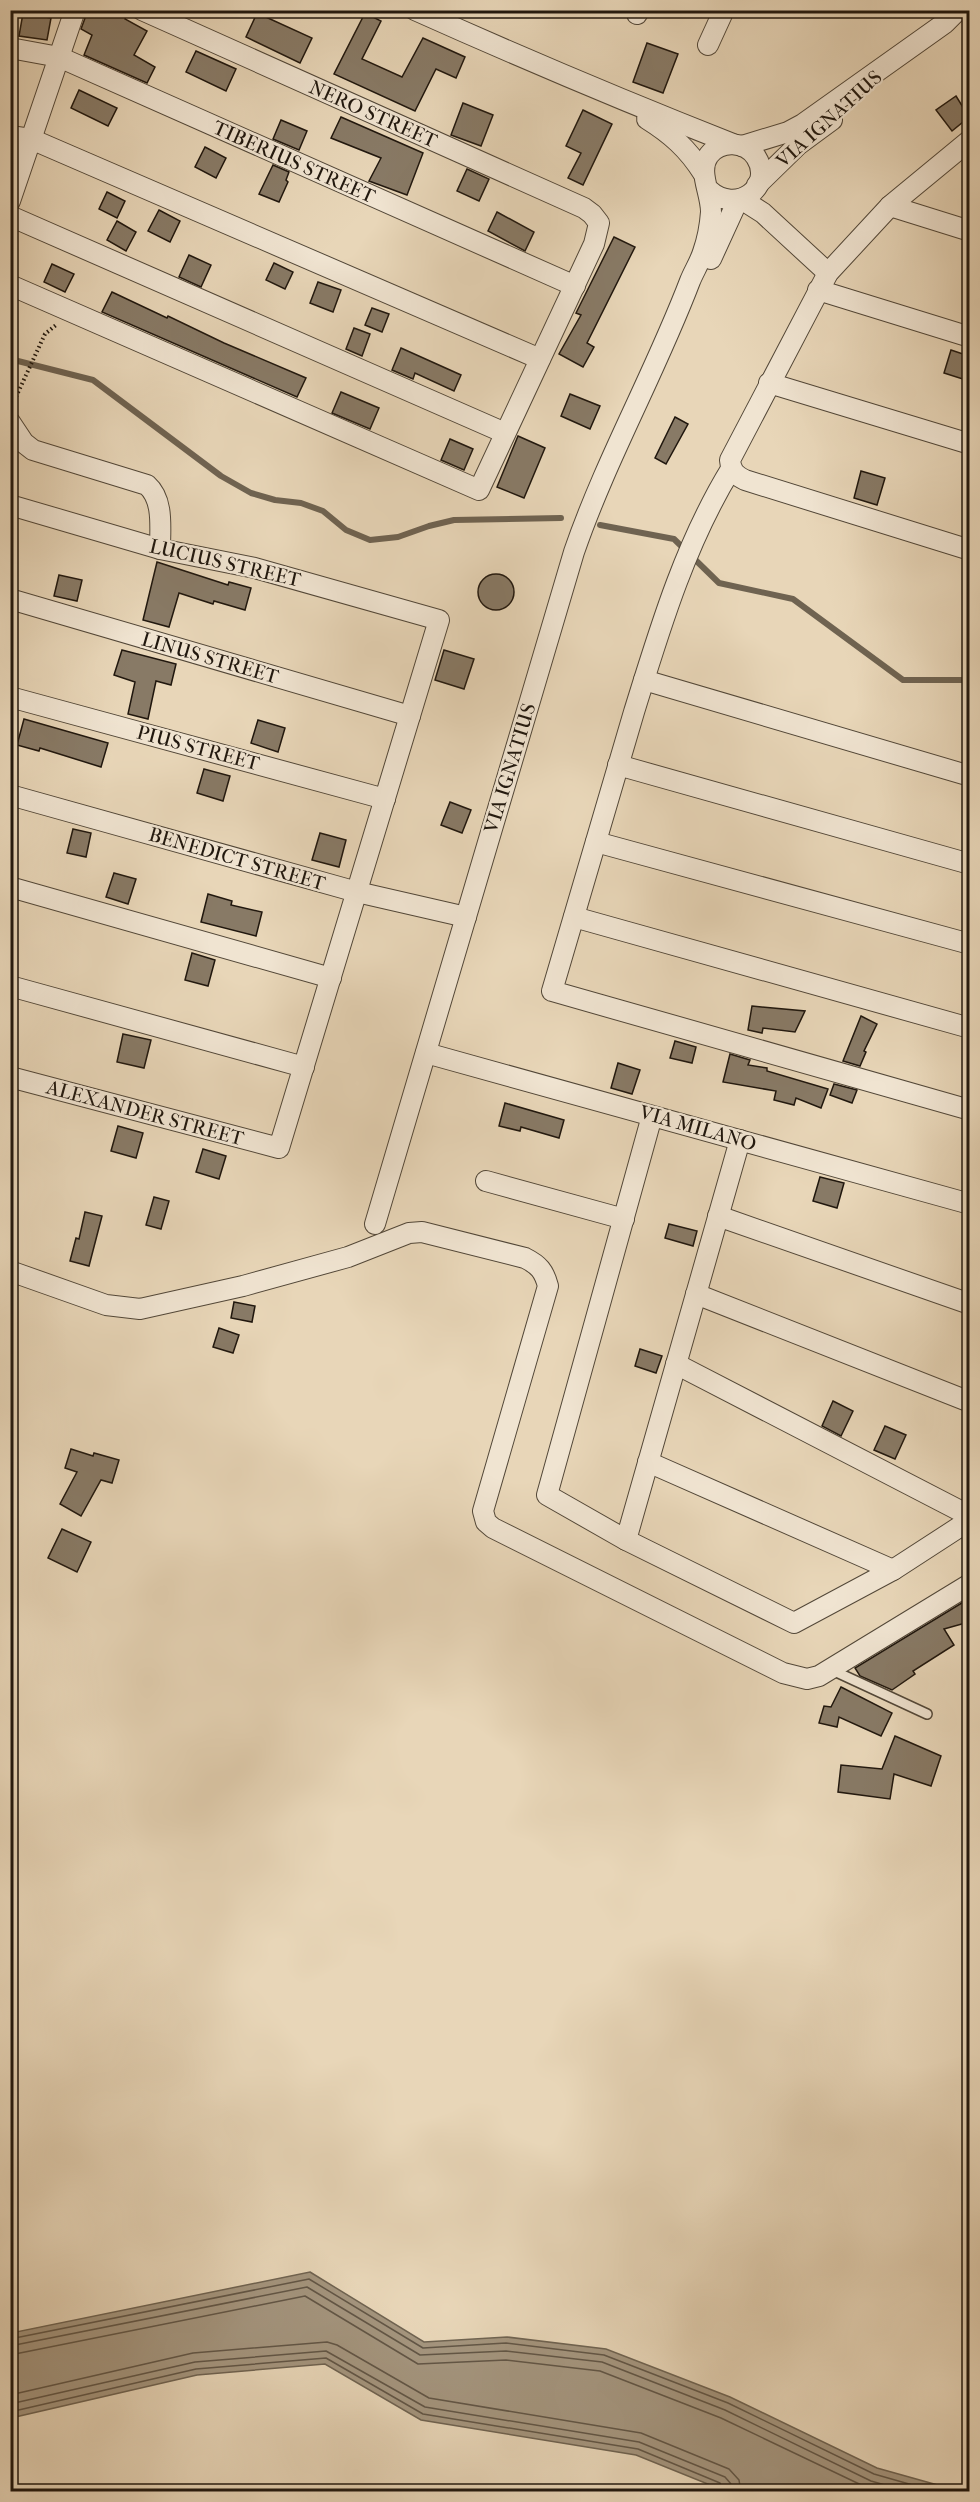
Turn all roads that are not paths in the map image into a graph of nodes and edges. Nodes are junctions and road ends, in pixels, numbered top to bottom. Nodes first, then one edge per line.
1 (75, 10) edge
2 (142, 10) edge
3 (415, 10) edge
4 (724, 10) edge
5 (958, 10) edge
6 (708, 45) dead end
7 (10, 48) edge
8 (901, 54) junction
9 (59, 57) junction
10 (612, 96) junction
11 (10, 136) edge
12 (31, 139) junction
13 (969, 140) edge
14 (738, 145) junction
15 (706, 182) junction
16 (748, 193) junction
17 (10, 201) edge
18 (890, 206) junction
19 (10, 216) edge
20 (969, 231) edge
21 (828, 273) junction
22 (10, 285) edge
23 (575, 286) junction
24 (818, 290) junction
25 (674, 323) junction
26 (969, 338) edge
27 (540, 359) junction
28 (769, 383) junction
29 (10, 422) edge
30 (505, 433) junction
31 (969, 444) edge
32 (731, 469) junction
33 (10, 505) edge
34 (160, 549) junction
35 (969, 550) edge
36 (10, 599) edge
37 (644, 680) junction
38 (10, 697) edge
39 (410, 716) junction
40 (618, 765) junction
41 (969, 776) edge
42 (10, 795) edge
43 (385, 799) junction
44 (596, 842) junction
45 (969, 864) edge
46 (10, 887) edge
47 (357, 892) junction
48 (465, 917) junction
49 (574, 917) junction
50 (969, 944) edge
51 (331, 978) junction
52 (10, 986) edge
53 (969, 1028) edge
54 (426, 1053) junction
55 (304, 1067) junction
56 (10, 1077) edge
57 (969, 1110) edge
58 (652, 1116) junction
59 (740, 1140) junction
60 (486, 1181) dead end
61 (969, 1204) edge
62 (718, 1216) junction
63 (624, 1219) junction
64 (375, 1224) dead end
65 (10, 1271) edge
66 (696, 1294) junction
67 (969, 1304) edge
68 (676, 1364) junction
69 (969, 1402) edge
70 (648, 1462) junction
71 (969, 1518) edge
72 (626, 1540) junction
73 (893, 1570) junction
74 (969, 1584) edge
75 (830, 1669) junction
76 (927, 1714) dead end

1 - 9 street
2 - 23 street, NERO STREET
3 - 10 street
4 - 6 street
5 - 8 street, VIA IGNATIUS
7 - 9 street, TIBERIUS STREET
8 - 14 street, VIA IGNATIUS
8 - 16 street, VIA IGNATIUS
9 - 12 street
9 - 23 street, TIBERIUS STREET
10 - 14 street
10 - 15 street
11 - 12 street
12 - 17 street
12 - 27 street
13 - 18 street
14 - 15 street
14 - 16 street
15 - 16 street
15 - 25 street, VIA IGNATIUS
16 - 21 street
16 - 25 street, VIA IGNATIUS
18 - 20 street
18 - 21 street
19 - 30 street
21 - 24 street
22 - 30 street
23 - 27 street
24 - 26 street
24 - 28 street
25 - 48 street, VIA IGNATIUS
27 - 30 street
28 - 31 street
28 - 32 street
29 - 34 street
32 - 35 street
32 - 37 street
33 - 34 street, LUCIUS STREET
34 - 39 street, LUCIUS STREET
36 - 39 street, LINUS STREET
37 - 40 street
37 - 41 street
38 - 43 street, PIUS STREET
39 - 43 street
40 - 44 street
40 - 45 street
42 - 47 street, BENEDICT STREET
43 - 47 street
44 - 49 street
44 - 50 street
46 - 51 street
47 - 48 street, BENEDICT STREET
47 - 51 street
48 - 54 street, VIA IGNATIUS
49 - 53 street
49 - 57 street
51 - 55 street
52 - 55 street
54 - 58 street, VIA MILANO
54 - 64 street, VIA IGNATIUS
55 - 56 street, ALEXANDER STREET
58 - 59 street, VIA MILANO
58 - 63 street
59 - 61 street, VIA MILANO
59 - 62 street
60 - 63 street
62 - 66 street
62 - 67 street
63 - 72 street
65 - 75 street
66 - 68 street
66 - 69 street
68 - 70 street
68 - 71 street
70 - 72 street
70 - 73 street
71 - 73 street
72 - 73 street
74 - 75 street
75 - 76 lane

